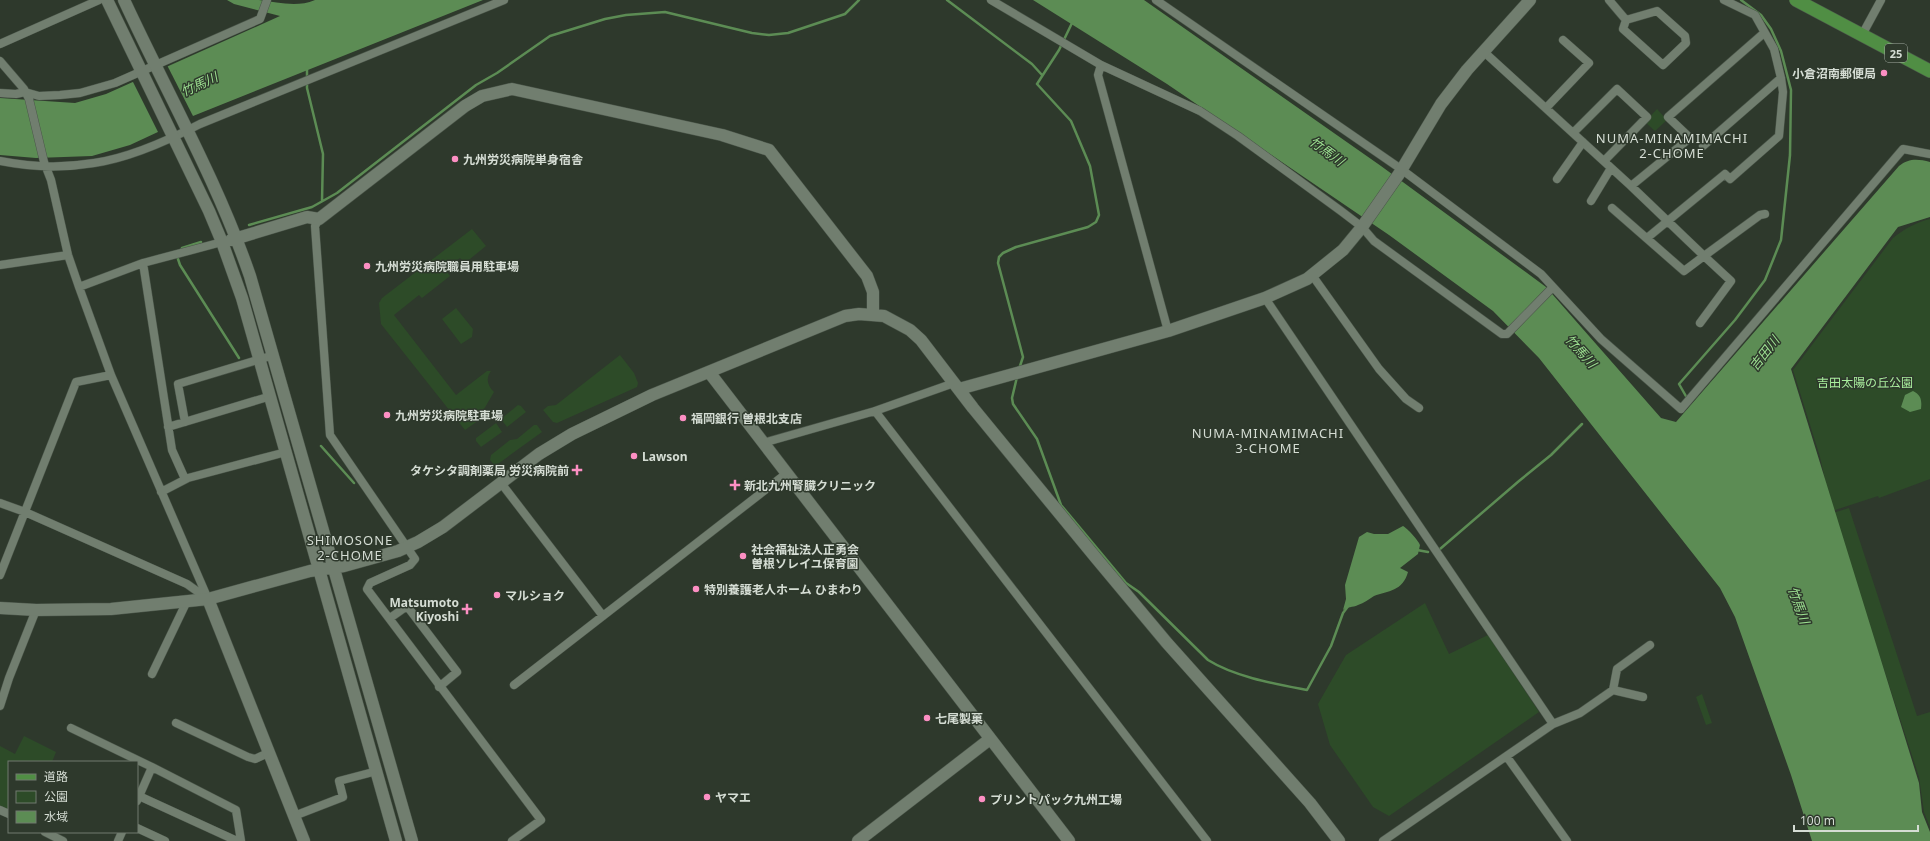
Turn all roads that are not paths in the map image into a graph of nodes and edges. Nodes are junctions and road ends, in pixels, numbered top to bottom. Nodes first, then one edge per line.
1 (99, 0) edge
2 (107, 0) edge
3 (124, 0) edge
4 (267, 0) edge
5 (504, 0) edge
6 (991, 0) edge
7 (1156, 0) edge
8 (1530, 0) edge
9 (1610, 0) edge
10 (1724, 0) edge
11 (1796, 0) edge
12 (1881, 0) edge
13 (1626, 20) junction
14 (1764, 33) junction
15 (1862, 35) junction
16 (1563, 40) dead end
17 (0, 44) edge
18 (1483, 51) junction
19 (0, 61) edge
20 (1101, 65) junction
21 (155, 67) junction
22 (1930, 71) edge
23 (142, 73) junction
24 (1781, 78) junction
25 (0, 93) edge
26 (27, 96) junction
27 (1546, 108) junction
28 (186, 129) junction
29 (1573, 133) junction
30 (172, 135) junction
31 (1583, 142) junction
32 (1703, 146) dead end
33 (1930, 154) edge
34 (0, 161) edge
35 (1604, 161) junction
36 (45, 164) junction
37 (1611, 168) junction
38 (1400, 171) junction
39 (1557, 179) dead end
40 (1631, 186) junction
41 (1591, 200) dead end
42 (1612, 208) dead end
43 (1765, 214) dead end
44 (319, 218) junction
45 (1668, 222) junction
46 (1364, 225) junction
47 (1647, 238) junction
48 (237, 239) junction
49 (222, 242) junction
50 (68, 255) junction
51 (1704, 256) junction
52 (143, 263) junction
53 (0, 264) edge
54 (1312, 275) junction
55 (79, 287) junction
56 (1552, 288) junction
57 (1265, 298) junction
58 (873, 315) junction
59 (1700, 323) dead end
60 (1168, 331) junction
61 (274, 355) junction
62 (260, 358) junction
63 (709, 372) junction
64 (111, 375) junction
65 (957, 386) junction
66 (270, 396) junction
67 (1419, 408) dead end
68 (875, 411) junction
69 (185, 422) junction
70 (168, 427) junction
71 (763, 443) junction
72 (286, 452) junction
73 (786, 473) junction
74 (185, 480) junction
75 (501, 483) junction
76 (161, 492) junction
77 (0, 503) edge
78 (25, 512) junction
79 (407, 547) junction
80 (334, 567) junction
81 (320, 569) junction
82 (0, 575) edge
83 (208, 599) junction
84 (188, 601) junction
85 (0, 608) edge
86 (36, 610) junction
87 (603, 616) junction
88 (390, 618) junction
89 (1650, 645) dead end
90 (152, 674) dead end
91 (514, 685) dead end
92 (439, 687) junction
93 (1613, 690) junction
94 (1643, 697) dead end
95 (0, 706) edge
96 (176, 722) dead end
97 (1553, 724) junction
98 (71, 728) dead end
99 (990, 739) junction
100 (268, 753) junction
101 (1507, 757) junction
102 (152, 767) junction
103 (377, 771) junction
104 (138, 798) edge
105 (294, 816) junction
106 (138, 828) edge
107 (47, 833) edge
108 (63, 841) edge
109 (166, 841) edge
110 (237, 841) edge
111 (241, 841) edge
112 (304, 841) edge
113 (396, 841) edge
114 (412, 841) edge
115 (512, 841) edge
116 (858, 841) edge
117 (1069, 841) edge
118 (1207, 841) edge
119 (1339, 841) edge
120 (1383, 841) edge
121 (1567, 841) edge

1 - 17 street
2 - 23 street
3 - 21 street
4 - 21 street
5 - 28 street
6 - 20 street
7 - 38 street
8 - 18 street
9 - 13 street
10 - 14 street
11 - 15 main road, 25
12 - 15 street
13 - 13 street
14 - 24 street
14 - 40 street
15 - 22 main road, 25
16 - 27 street
18 - 27 street
18 - 38 street
19 - 26 street
20 - 46 street
20 - 60 street
21 - 23 street
21 - 28 street
23 - 26 street
23 - 30 street
24 - 32 street
24 - 45 street
25 - 26 street
26 - 36 street
27 - 29 street
28 - 30 street
28 - 48 street
29 - 31 street
29 - 35 street
30 - 36 street
30 - 49 street
31 - 35 street
31 - 39 street
33 - 56 street
34 - 36 street
35 - 37 street
36 - 50 street
37 - 40 street
37 - 41 street
38 - 46 street
38 - 56 street
40 - 45 street
42 - 47 street
43 - 51 street
44 - 48 street
44 - 58 street
44 - 79 street
45 - 47 street
45 - 51 street
46 - 54 street
46 - 56 street
47 - 51 street
48 - 49 street
48 - 61 street
49 - 52 street
49 - 62 street
50 - 53 street
50 - 55 street
51 - 59 street
52 - 55 street
52 - 70 street
54 - 57 street
54 - 67 street
55 - 64 street
57 - 60 street
57 - 97 street
58 - 63 street
58 - 65 street
60 - 65 street
61 - 62 street
61 - 80 street
62 - 66 street
62 - 69 street
63 - 71 street
63 - 75 street
64 - 76 street
64 - 78 street
65 - 68 street
65 - 119 street
66 - 69 street
66 - 72 street
68 - 71 street
68 - 118 street
69 - 70 street
70 - 74 street
71 - 73 street
72 - 74 street
72 - 81 street
73 - 87 street
73 - 99 street
74 - 76 street
75 - 79 street
75 - 87 street
76 - 83 street
77 - 78 street
78 - 82 street
78 - 83 street
79 - 80 street
79 - 88 street
80 - 81 street
80 - 114 street
81 - 83 street
81 - 103 street
83 - 84 street
83 - 100 street
84 - 86 street
84 - 90 street
85 - 86 street
86 - 95 street
87 - 91 street
88 - 92 street
88 - 92 street
89 - 93 street
92 - 115 street
93 - 94 street
93 - 97 street
96 - 100 street
97 - 101 street
98 - 102 street
99 - 116 street
99 - 117 street
100 - 105 street
101 - 120 street
101 - 121 street
102 - 104 street
102 - 111 street
103 - 105 street
103 - 113 street
104 - 110 street
105 - 112 street
106 - 109 street
107 - 108 street

